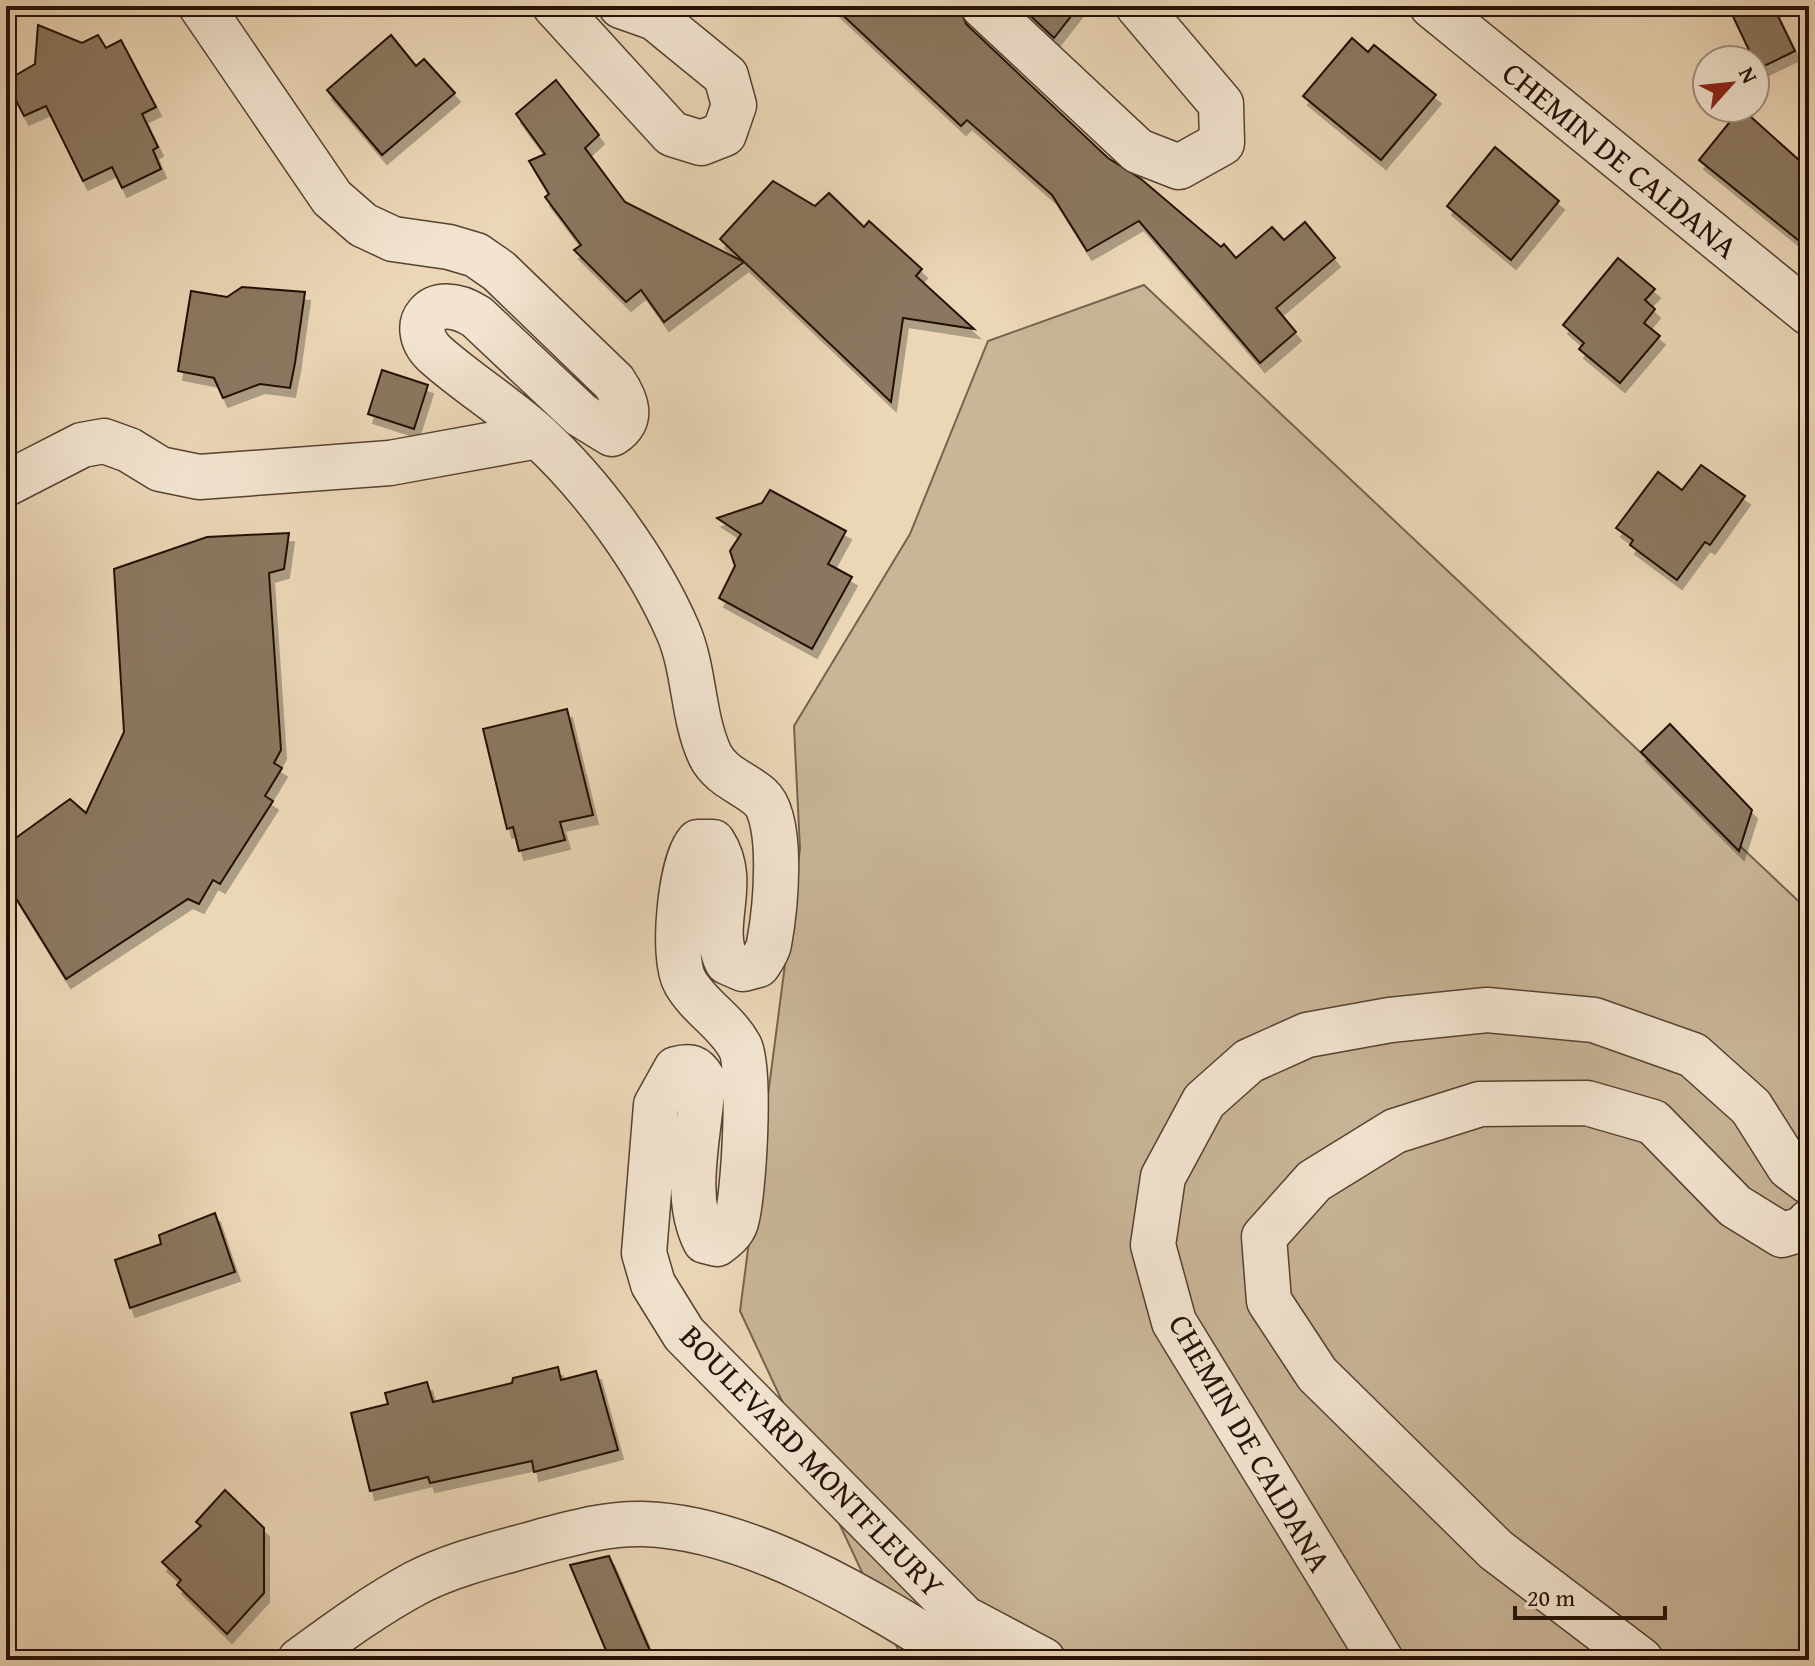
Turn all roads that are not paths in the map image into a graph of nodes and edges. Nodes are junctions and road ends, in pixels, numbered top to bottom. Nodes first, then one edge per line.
1 (201, 6) edge
2 (555, 6) edge
3 (621, 6) edge
4 (983, 6) edge
5 (1138, 6) edge
6 (1432, 6) edge
7 (1809, 313) edge
8 (538, 436) junction
9 (6, 484) edge
10 (1809, 1182) edge
11 (1809, 1222) edge
12 (300, 1660) edge
13 (964, 1660) edge
14 (1043, 1660) edge
15 (1381, 1660) edge
16 (1641, 1660) edge

1 - 8 street, BOULEVARD MONTFLEURY
2 - 3 street
4 - 5 street
6 - 7 street, CHEMIN DE CALDANA
8 - 9 street
8 - 14 street, BOULEVARD MONTFLEURY
10 - 15 street, CHEMIN DE CALDANA
11 - 16 street
12 - 13 street, BOULEVARD MONTFLEURY

